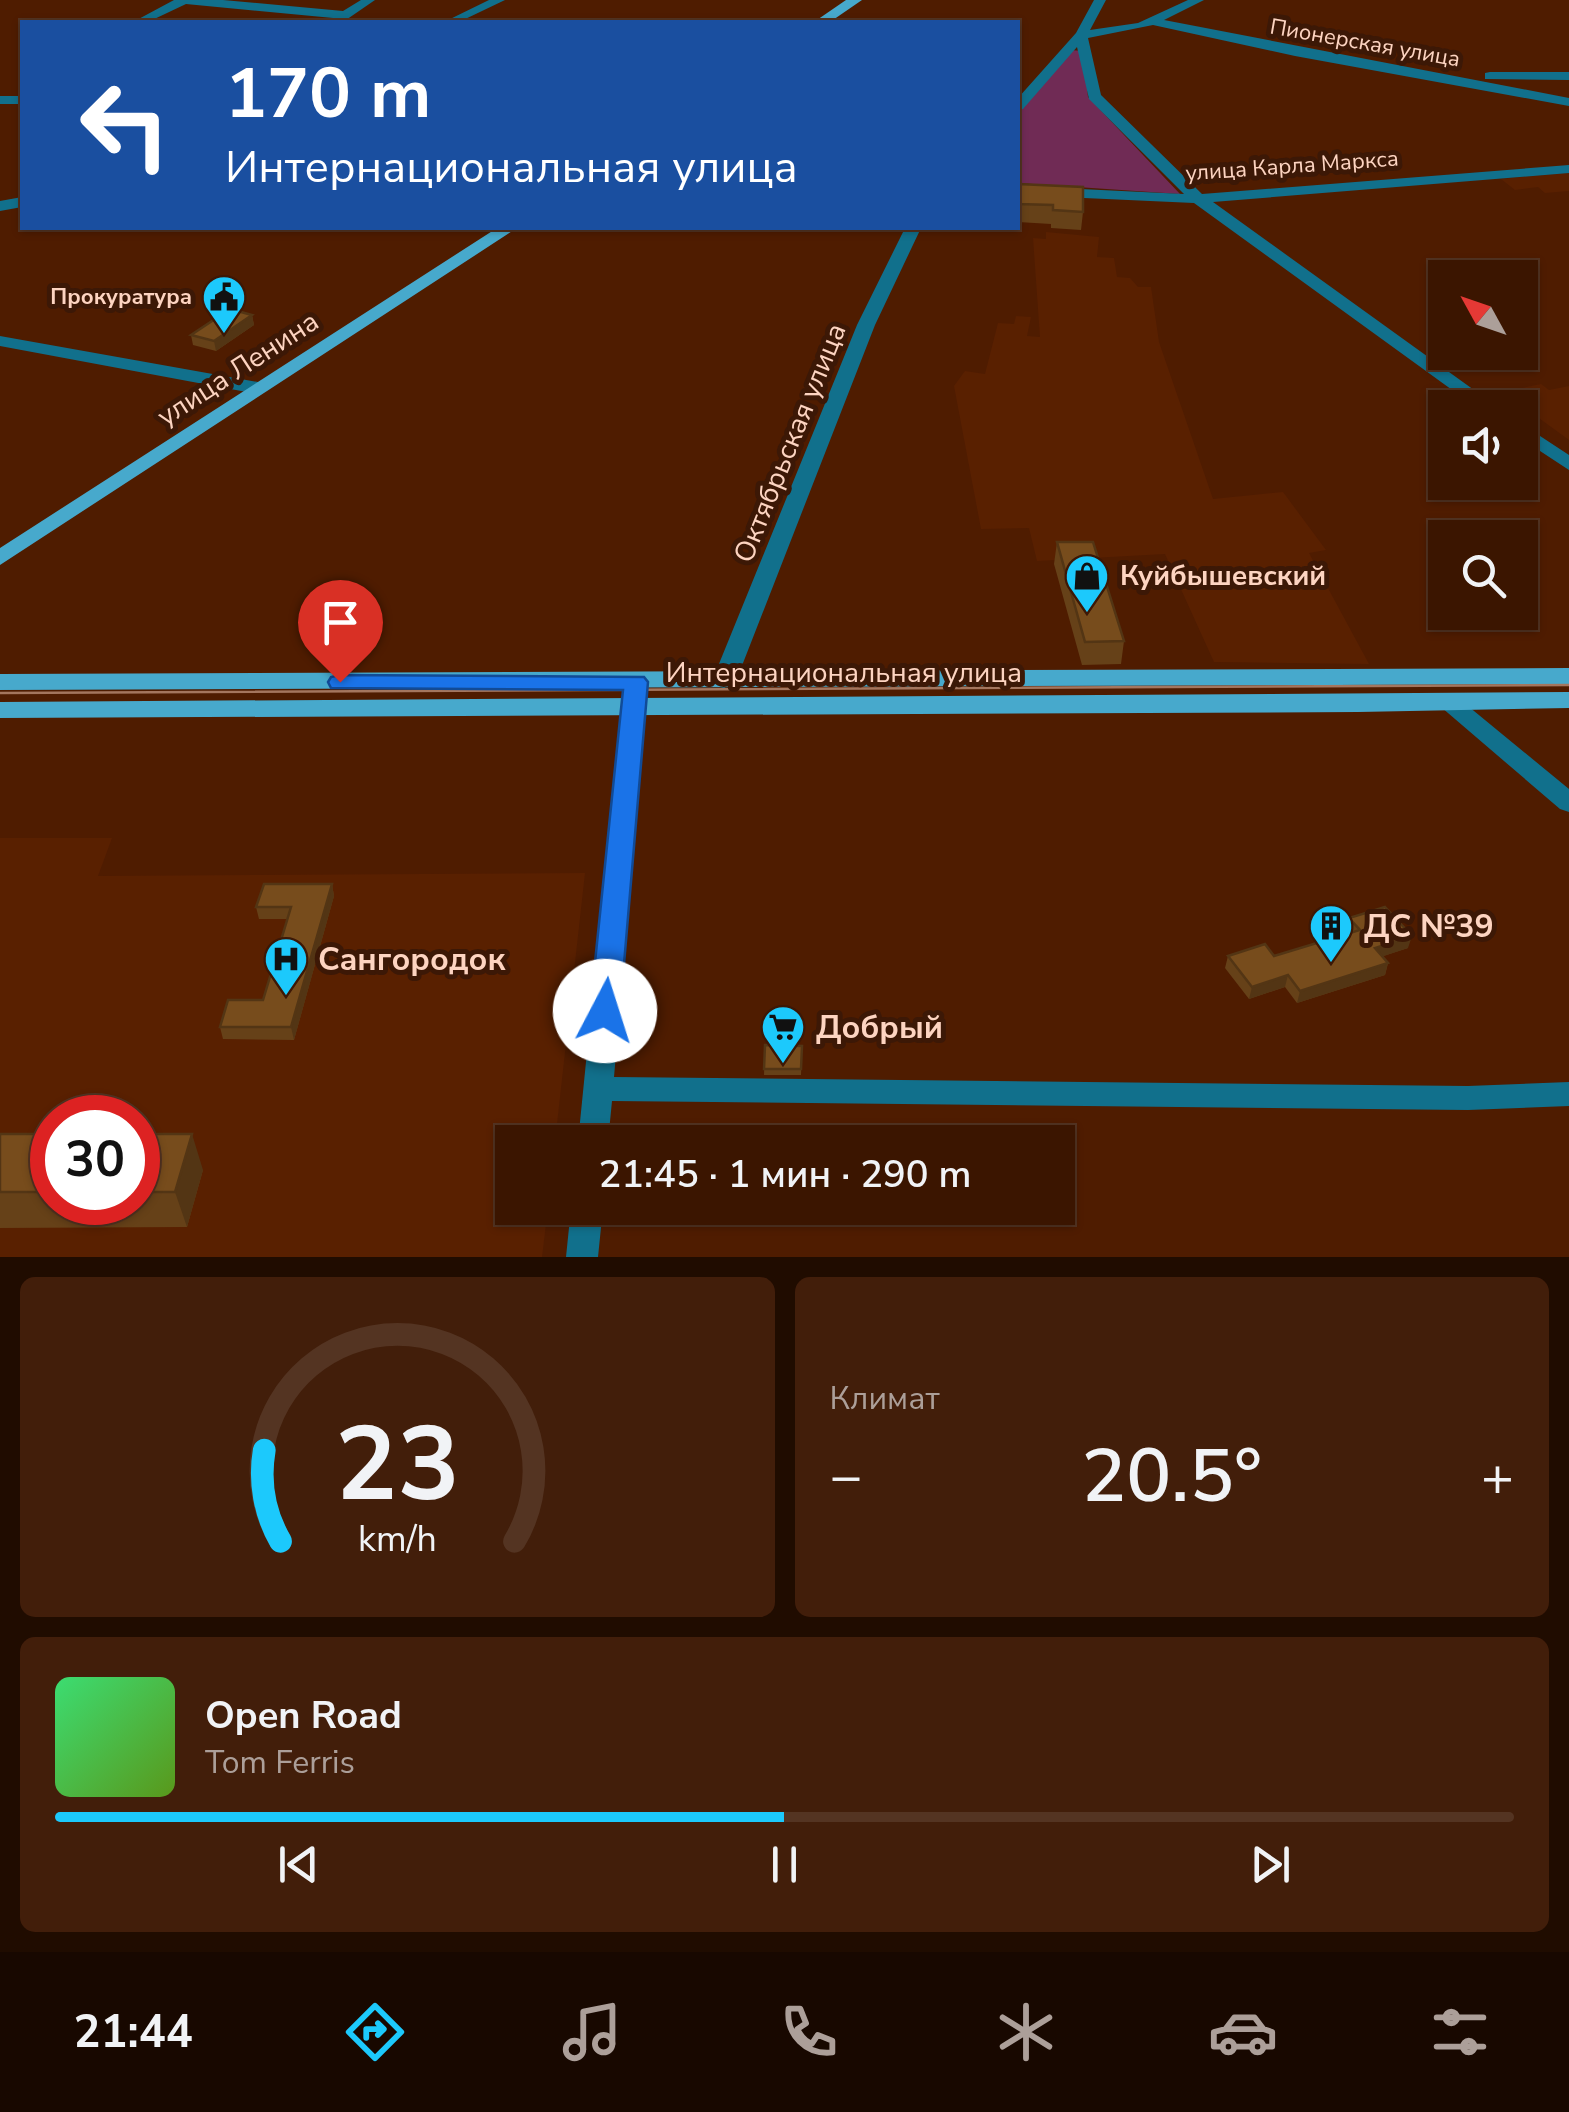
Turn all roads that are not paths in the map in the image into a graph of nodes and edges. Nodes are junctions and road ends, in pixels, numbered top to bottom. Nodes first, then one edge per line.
1 (183, 0) edge
2 (369, 0) edge
3 (499, 0) edge
4 (855, 0) edge
5 (1100, 0) edge
6 (1198, 0) edge
7 (1090, 16) junction
8 (340, 19) edge
9 (143, 20) edge
10 (454, 20) edge
11 (824, 20) edge
12 (1147, 24) junction
13 (1080, 35) junction
14 (1569, 76) edge
15 (1436, 77) junction
16 (1569, 102) edge
17 (1020, 104) edge
18 (1569, 169) edge
19 (1020, 190) edge
20 (1198, 199) junction
21 (505, 230) edge
22 (912, 230) edge
23 (0, 341) edge
24 (258, 388) junction
25 (1465, 390) edge
26 (1538, 442) edge
27 (1569, 464) edge
28 (0, 558) edge
29 (1569, 676) edge
30 (724, 681) junction
31 (0, 682) edge
32 (635, 694) junction
33 (1569, 700) edge
34 (1449, 702) junction
35 (0, 710) edge
36 (1569, 803) edge
37 (598, 1088) junction
38 (1569, 1094) edge
39 (595, 1125) edge
40 (585, 1225) edge
41 (582, 1257) edge

1 - 8 street
1 - 9 street
2 - 8 street
3 - 10 street
4 - 11 main road
5 - 7 street
6 - 12 street
7 - 12 street, Пионерская улица
7 - 13 street
12 - 13 street
12 - 15 street, Пионерская улица
13 - 17 street
13 - 20 street
14 - 15 street
15 - 16 street, Пионерская улица
18 - 20 street, улица Карла Маркса
19 - 20 street, улица Карла Маркса
20 - 25 street
21 - 24 main road, улица Ленина
22 - 30 street, Октябрьская улица
23 - 24 street
24 - 28 main road, улица Ленина
26 - 27 street
29 - 30 main road, Интернациональная улица
30 - 32 main road, Интернациональная улица
31 - 32 main road, Интернациональная улица
32 - 34 main road, Интернациональная улица
32 - 35 main road, Интернациональная улица
32 - 37 street
33 - 34 main road, Интернациональная улица
34 - 36 street
37 - 38 street
37 - 39 street
40 - 41 street

